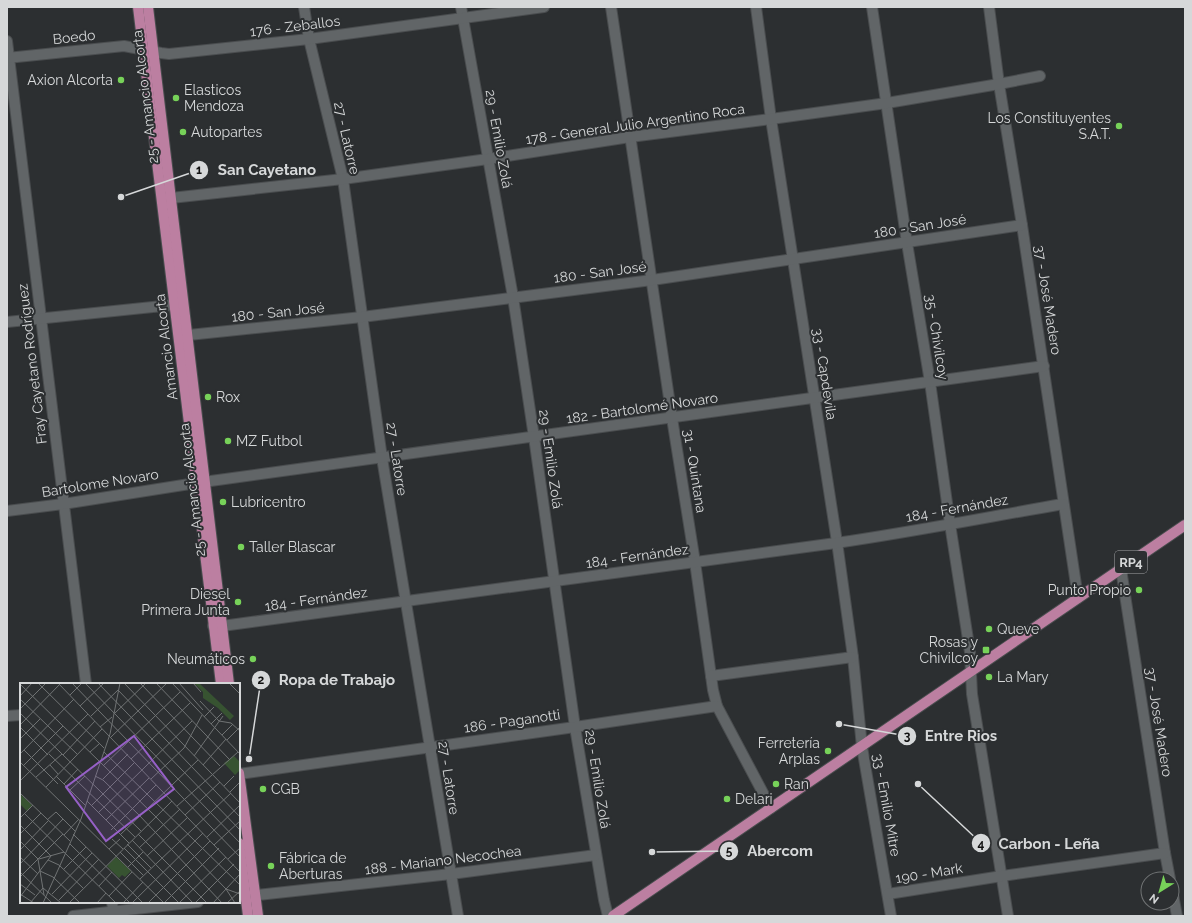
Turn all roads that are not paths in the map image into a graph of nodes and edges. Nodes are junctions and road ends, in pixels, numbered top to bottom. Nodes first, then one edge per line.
1 (138, 7) edge
2 (148, 7) edge
3 (304, 7) edge
4 (461, 7) edge
5 (544, 7) edge
6 (611, 7) edge
7 (756, 7) edge
8 (872, 7) edge
9 (989, 7) edge
10 (463, 18) junction
11 (309, 39) junction
12 (7, 41) edge
13 (149, 51) junction
14 (8, 58) edge
15 (1040, 76) dead end
16 (999, 84) junction
17 (887, 103) junction
18 (770, 120) junction
19 (630, 137) junction
20 (488, 158) junction
21 (343, 178) junction
22 (167, 199) junction
23 (1022, 225) junction
24 (907, 242) junction
25 (793, 260) junction
26 (652, 280) junction
27 (513, 297) junction
28 (180, 304) junction
29 (362, 316) junction
30 (41, 318) junction
31 (7, 322) edge
32 (183, 336) junction
33 (1044, 366) junction
34 (930, 382) junction
35 (815, 398) junction
36 (672, 418) junction
37 (534, 437) junction
38 (382, 458) junction
39 (200, 482) junction
40 (63, 504) junction
41 (1063, 504) junction
42 (7, 511) edge
43 (950, 524) junction
44 (1185, 525) edge
45 (837, 542) junction
46 (695, 562) junction
47 (1121, 569) junction
48 (555, 582) junction
49 (1078, 598) junction
50 (406, 601) junction
51 (218, 626) junction
52 (853, 657) junction
53 (971, 672) junction
54 (711, 676) junction
55 (86, 683) edge
56 (221, 683) edge
57 (230, 683) edge
58 (717, 706) junction
59 (20, 715) edge
60 (7, 716) edge
61 (575, 727) junction
62 (430, 747) junction
63 (862, 747) junction
64 (240, 774) edge
65 (240, 789) edge
66 (771, 808) junction
67 (240, 850) edge
68 (1165, 852) junction
69 (596, 855) junction
70 (1169, 871) edge
71 (450, 874) junction
72 (1002, 876) junction
73 (888, 894) junction
74 (247, 897) edge
75 (187, 903) edge
76 (113, 910) edge
77 (73, 916) edge
78 (248, 916) edge
79 (258, 916) edge
80 (458, 916) edge
81 (608, 916) edge
82 (613, 916) edge
83 (891, 916) edge
84 (1008, 916) edge

1 - 13 main road, Amancio Alcorta
2 - 13 main road, 25 - Amancio Alcorta
3 - 11 street, 27 - Latorre
4 - 10 street, 29 - Emilio Zolá
5 - 10 street, 176 - Zeballos
6 - 19 street, 31 - Quintana
7 - 18 street, 33 - Capdevila
8 - 17 street, 35 - Chivilcoy
9 - 16 street, 37 - José Madero
10 - 11 street, 176 - Zeballos
10 - 20 street, 29 - Emilio Zolá
11 - 13 street, 176 - Zeballos
11 - 21 street, 27 - Latorre
12 - 14 street, Fray Cayetano Rodríguez
13 - 14 street, Boedo
13 - 22 main road, Amancio Alcorta
14 - 30 street, Fray Cayetano Rodríguez
15 - 16 street, 178 - General Julio Argentino Roca
16 - 17 street, 178 - General Julio Argentino Roca
16 - 23 street, 37 - José Madero
17 - 18 street, 178 - General Julio Argentino Roca
17 - 24 street, 35 - Chivilcoy
18 - 19 street, 178 - General Julio Argentino Roca
18 - 25 street, 33 - Capdevila
19 - 20 street, 178 - General Julio Argentino Roca
19 - 26 street, 31 - Quintana
20 - 21 street, 178 - General Julio Argentino Roca
20 - 27 street, 29 - Emilio Zolá
21 - 22 street, 178 - General Julio Argentino Roca
21 - 29 street, 27 - Latorre
22 - 28 main road, Amancio Alcorta
23 - 24 street, 180 - San José
23 - 33 street, 37 - José Madero
24 - 25 street, 180 - San José
24 - 34 street, 35 - Chivilcoy
25 - 26 street, 180 - San José
25 - 35 street, 33 - Capdevila
26 - 27 street, 180 - San José
26 - 36 street, 31 - Quintana
27 - 29 street, 180 - San José
27 - 37 street, 29 - Emilio Zolá
28 - 30 street
28 - 32 main road, Amancio Alcorta
29 - 32 street, 180 - San José
29 - 38 street, 27 - Latorre
30 - 31 street
30 - 40 street, Fray Cayetano Rodríguez
32 - 39 main road, 25 - Amancio Alcorta
33 - 34 street, 182 - Bartolomé Novaro
33 - 41 street, 37 - José Madero
34 - 35 street, 182 - Bartolomé Novaro
34 - 43 street, 35 - Chivilcoy
35 - 36 street, 182 - Bartolomé Novaro
35 - 45 street, 33 - Capdevila
36 - 37 street, 182 - Bartolomé Novaro
36 - 46 street, 31 - Quintana
37 - 38 street, 182 - Bartolomé Novaro
37 - 48 street, 29 - Emilio Zolá
38 - 39 street, 182 - Bartolomé Novaro
38 - 50 street, 27 - Latorre
39 - 40 street, Bartolome Novaro
39 - 51 main road, 25 - Amancio Alcorta
40 - 42 street, Bartolome Novaro
40 - 55 street, Fray Cayetano Rodríguez
41 - 43 street, 184 - Fernández
41 - 49 street, 37 - José Madero
43 - 45 street, 184 - Fernández
43 - 53 street, 35 - Chivilcoy
44 - 47 main road, RP4
45 - 46 street, 184 - Fernández
45 - 52 street, 33 - Capdevila
46 - 48 street, 184 - Fernández
46 - 54 street, 31 - Quintana
47 - 49 main road, RP4
47 - 68 street, 37 - José Madero
48 - 50 street, 184 - Fernández
48 - 61 street, 29 - Emilio Zolá
49 - 53 main road, RP4
50 - 51 street, 184 - Fernández
50 - 62 street, 27 - Latorre
51 - 56 main road
51 - 57 main road, 25 - Amancio Alcorta
52 - 54 street
52 - 63 street, 33 - Capdevila
53 - 63 main road, RP4
53 - 72 street, 35 - Chivilcoy
54 - 58 street, 31 - Quintana
58 - 61 street, 186 - Paganotti
58 - 66 street, 31 - Quintana
59 - 60 street
61 - 62 street, 186 - Paganotti
61 - 69 street, 29 - Emilio Zolá
62 - 64 street, 186 - Paganotti
62 - 71 street, 27 - Latorre
63 - 66 main road, RP4
63 - 73 street, 33 - Emilio Mitre
65 - 74 main road
66 - 82 main road, RP4
67 - 74 main road
68 - 70 street, 37 - José Madero
68 - 72 street, 190 - Mark
69 - 71 street, 188 - Mariano Necochea
69 - 81 street, 29 - Emilio Zolá
71 - 74 street, 188 - Mariano Necochea
71 - 80 street, 27 - Latorre
72 - 73 street, 190 - Mark
72 - 84 street, 35 - Chivilcoy
73 - 83 street, 33 - Emilio Mitre
74 - 78 main road
74 - 79 main road
75 - 76 street
76 - 77 street

